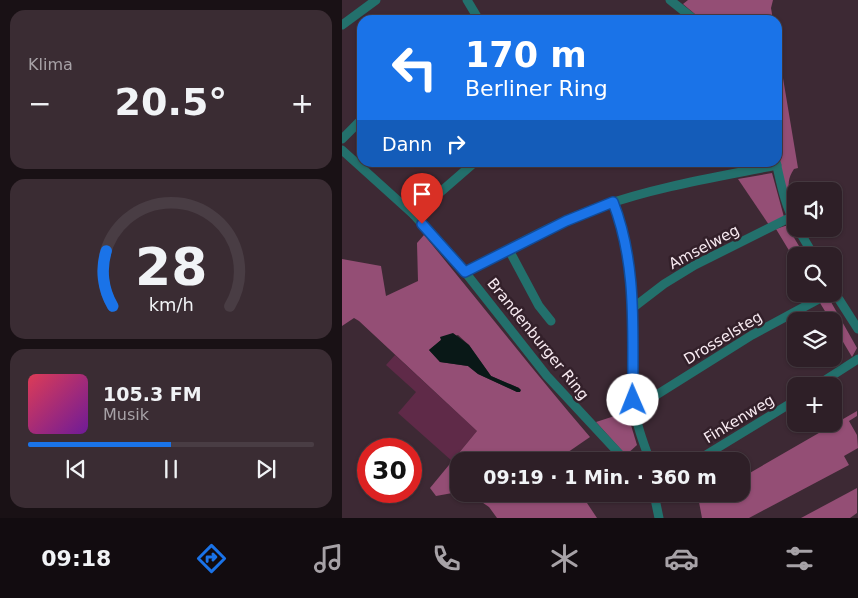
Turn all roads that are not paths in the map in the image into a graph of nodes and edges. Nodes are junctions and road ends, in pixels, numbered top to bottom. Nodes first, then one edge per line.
1 (376, 0) edge
2 (467, 0) edge
3 (670, 0) edge
4 (476, 15) edge
5 (689, 15) edge
6 (342, 25) edge
7 (357, 125) edge
8 (342, 139) edge
9 (342, 150) edge
10 (357, 164) edge
11 (361, 167) edge
12 (469, 167) edge
13 (762, 167) edge
14 (777, 167) edge
15 (613, 202) junction
16 (787, 205) edge
17 (414, 215) junction
18 (787, 224) edge
19 (509, 250) junction
20 (465, 272) junction
21 (813, 302) edge
22 (840, 302) edge
23 (634, 308) junction
24 (551, 321) dead end
25 (858, 329) edge
26 (858, 359) edge
27 (830, 377) edge
28 (787, 405) edge
29 (634, 409) junction
30 (618, 452) edge
31 (647, 452) edge
32 (711, 452) edge
33 (656, 502) edge
34 (659, 518) edge

1 - 6 street
2 - 4 street
3 - 5 street
7 - 8 street
9 - 10 street, Brandenburger Ring
11 - 17 street, Brandenburger Ring
12 - 17 street
13 - 15 street
14 - 16 street
15 - 19 street
15 - 23 street
17 - 20 street, Brandenburger Ring
18 - 23 street, Amselweg
19 - 20 street
19 - 24 street
20 - 30 street, Brandenburger Ring
21 - 29 street, Drosselsteg
22 - 25 street
23 - 29 street
26 - 27 street
28 - 32 street, Finkenweg
29 - 31 street
33 - 34 street

